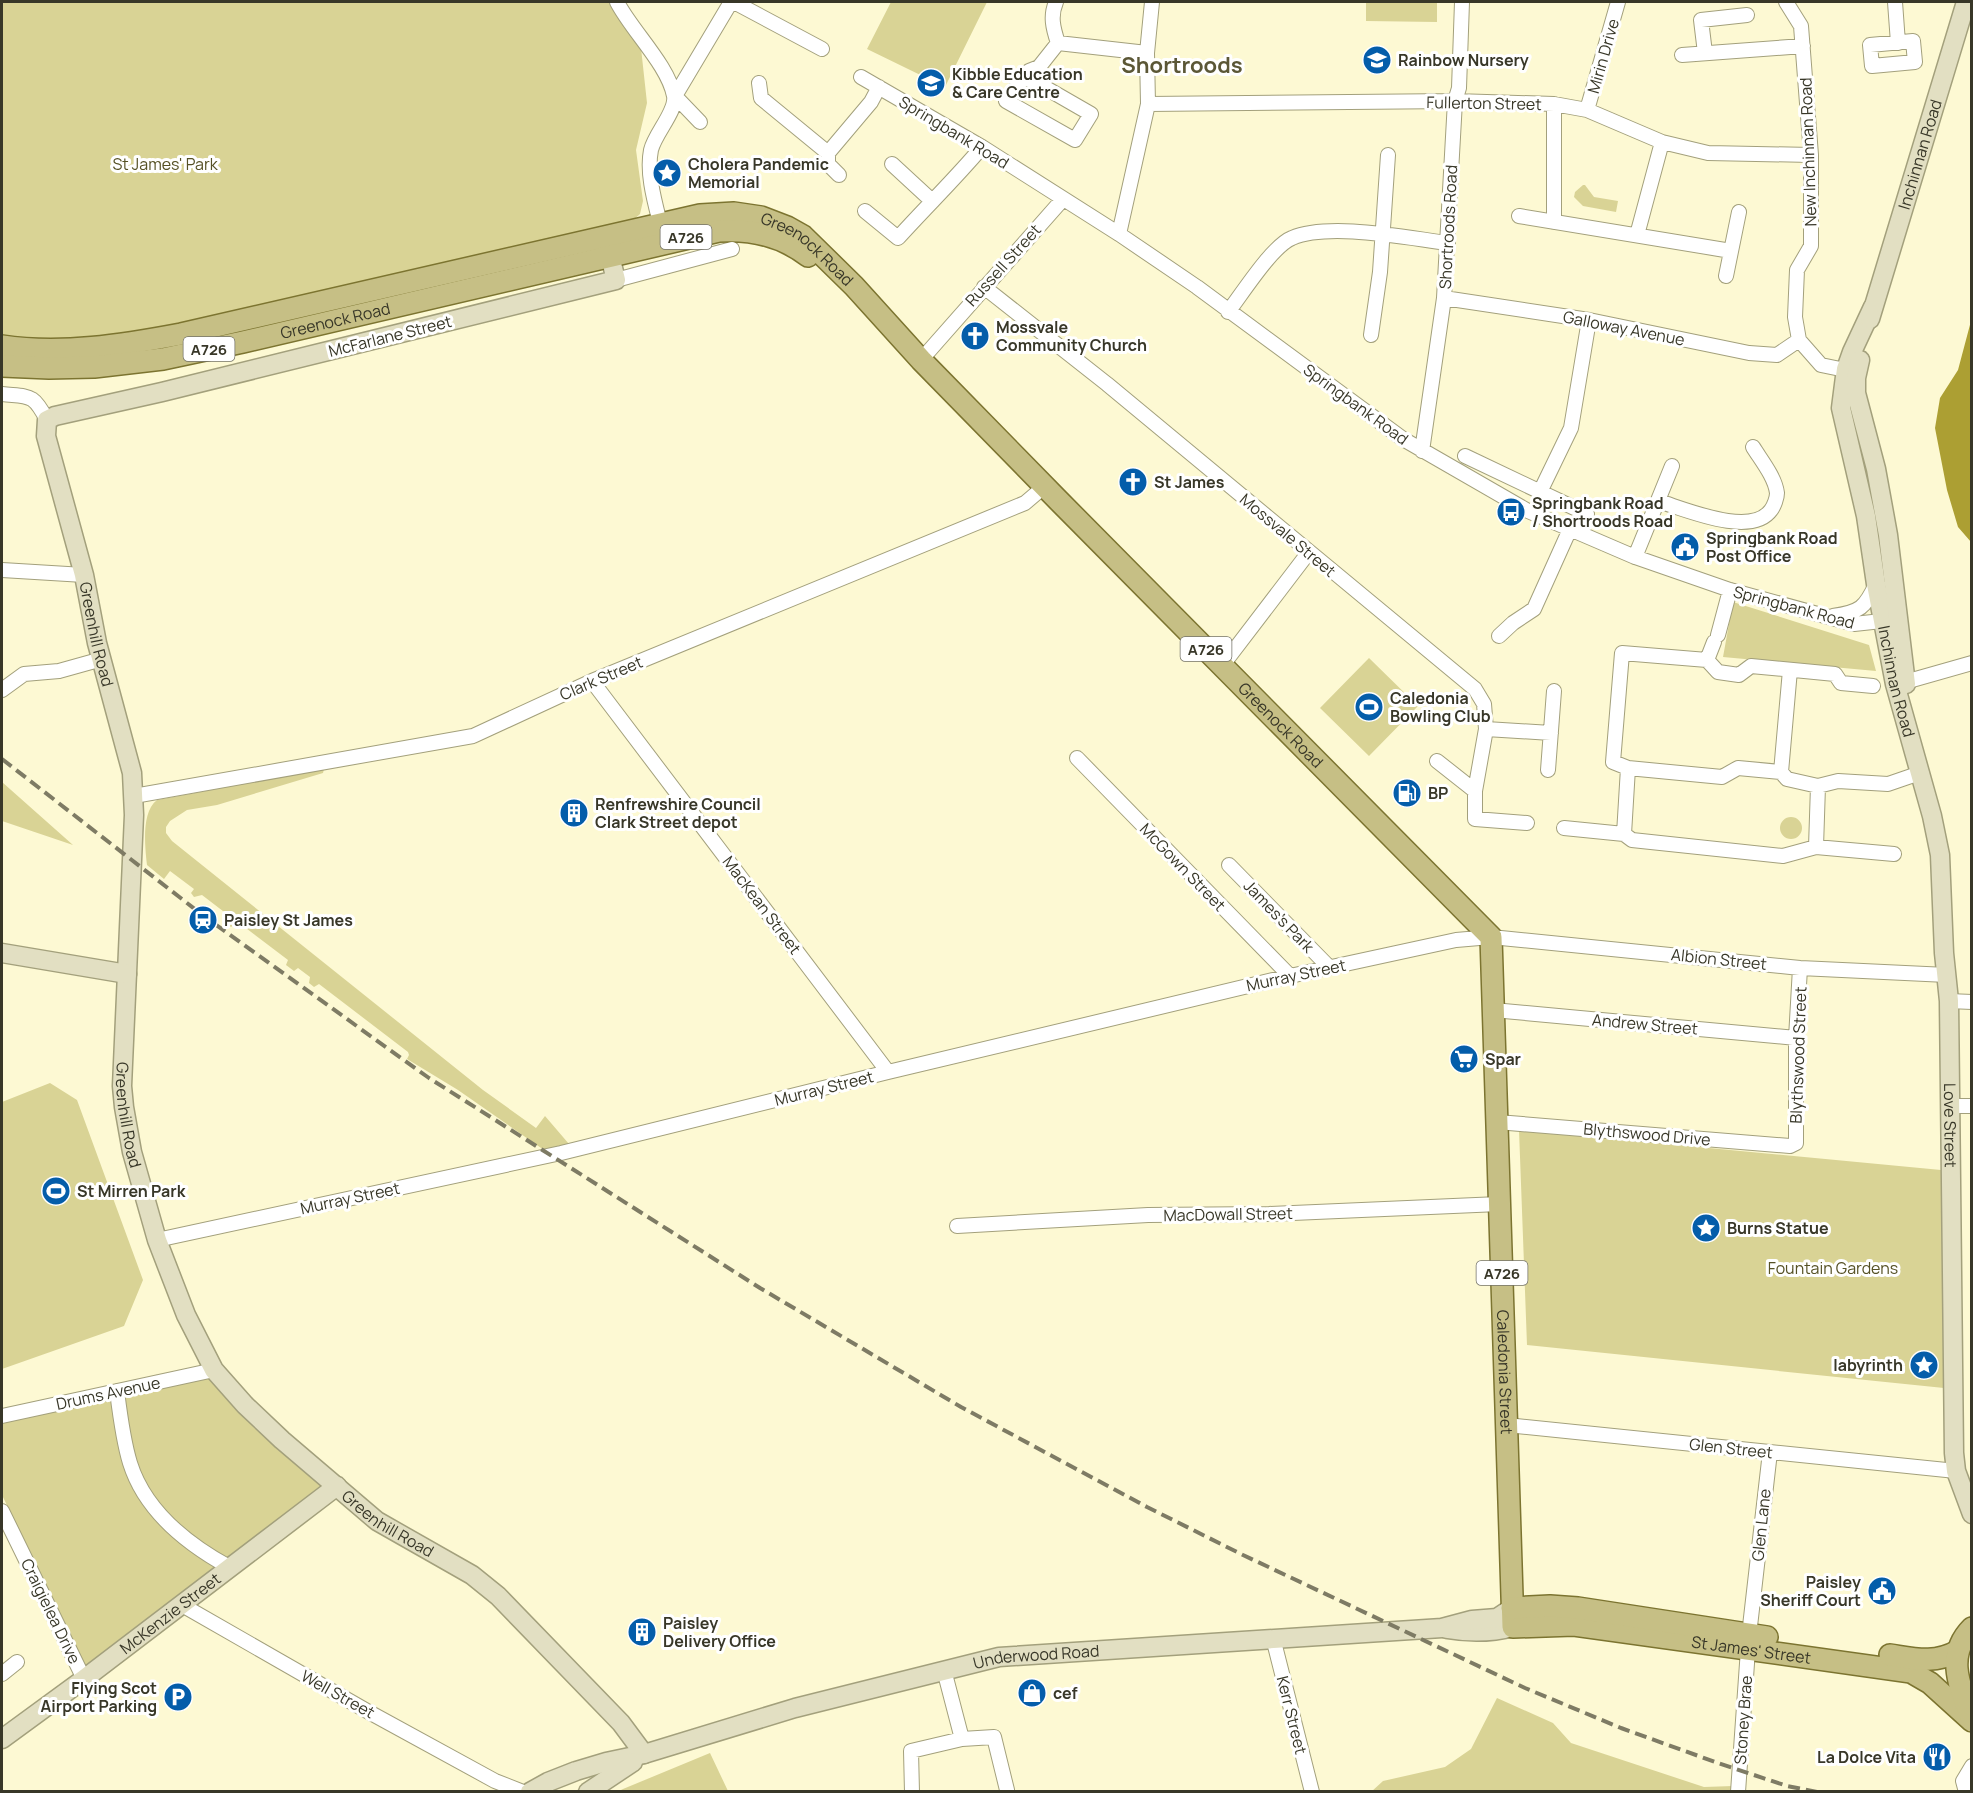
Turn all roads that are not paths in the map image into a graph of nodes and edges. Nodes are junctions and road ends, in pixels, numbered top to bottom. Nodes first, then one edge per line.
1 (617, 2) edge
2 (733, 2) edge
3 (1056, 2) edge
4 (1152, 2) edge
5 (1462, 2) edge
6 (1602, 2) edge
7 (1786, 2) edge
8 (1895, 2) edge
9 (1966, 2) edge
10 (1617, 4) edge
11 (1747, 15) dead end
12 (1058, 43) junction
13 (1898, 43) dead end
14 (1803, 46) junction
15 (822, 49) dead end
16 (1147, 53) junction
17 (1705, 53) junction
18 (1682, 55) dead end
19 (1025, 76) junction
20 (861, 77) dead end
21 (759, 83) dead end
22 (879, 87) junction
23 (675, 96) junction
24 (1455, 102) junction
25 (1148, 104) junction
26 (1554, 104) junction
27 (1587, 110) junction
28 (700, 122) dead end
29 (1662, 142) junction
30 (982, 147) junction
31 (828, 153) junction
32 (1388, 155) dead end
33 (1810, 155) junction
34 (892, 164) dead end
35 (839, 175) dead end
36 (1063, 199) junction
37 (931, 200) junction
38 (866, 211) dead end
39 (1739, 212) dead end
40 (1519, 216) dead end
41 (1554, 222) junction
42 (662, 233) junction
43 (1119, 234) junction
44 (1382, 235) junction
45 (1637, 235) junction
46 (1448, 243) junction
47 (608, 246) junction
48 (732, 249) dead end
49 (1731, 250) junction
50 (1726, 276) dead end
51 (616, 280) junction
52 (984, 287) junction
53 (1444, 298) junction
54 (1228, 312) junction
55 (1589, 320) junction
56 (1371, 335) dead end
57 (1799, 340) junction
58 (2, 346) edge
59 (921, 360) junction
60 (2, 366) edge
61 (1852, 372) junction
62 (2, 394) edge
63 (47, 420) junction
64 (1754, 447) dead end
65 (1422, 451) junction
66 (1464, 456) dead end
67 (1672, 466) dead end
68 (1045, 486) junction
69 (1540, 492) junction
70 (1658, 501) junction
71 (1587, 514) dead end
72 (1570, 529) junction
73 (1309, 552) junction
74 (1635, 557) junction
75 (2, 570) edge
76 (84, 575) junction
77 (1876, 584) junction
78 (1730, 590) junction
79 (1828, 617) junction
80 (1891, 620) junction
81 (1499, 636) dead end
82 (102, 659) junction
83 (1707, 660) junction
84 (1971, 663) edge
85 (1222, 666) junction
86 (1790, 670) junction
87 (592, 681) junction
88 (1900, 683) junction
89 (1873, 686) dead end
90 (2, 690) edge
91 (1554, 691) dead end
92 (1486, 729) junction
93 (1551, 733) junction
94 (1910, 737) joint
95 (1077, 758) dead end
96 (1437, 760) dead end
97 (1628, 768) junction
98 (1548, 770) dead end
99 (1781, 772) junction
100 (1920, 773) junction
101 (1818, 786) junction
102 (1474, 790) junction
103 (134, 796) junction
104 (1527, 823) dead end
105 (1564, 828) dead end
106 (1624, 834) junction
107 (1816, 847) junction
108 (1894, 855) dead end
109 (1229, 865) dead end
110 (1491, 938) junction
111 (2, 953) edge
112 (1329, 967) junction
113 (1800, 968) junction
114 (127, 974) junction
115 (1947, 975) junction
116 (1290, 976) junction
117 (1949, 1001) junction
118 (1971, 1002) edge
119 (1493, 1010) junction
120 (1796, 1038) junction
121 (888, 1072) junction
122 (1951, 1106) junction
123 (1971, 1107) edge
124 (1497, 1122) junction
125 (1796, 1143) joint
126 (1499, 1204) junction
127 (957, 1226) dead end
128 (156, 1240) junction
129 (214, 1370) junction
130 (117, 1391) junction
131 (2, 1416) edge
132 (1507, 1425) junction
133 (1770, 1452) junction
134 (1956, 1471) junction
135 (337, 1486) junction
136 (2, 1511) edge
137 (1971, 1514) edge
138 (229, 1567) junction
139 (182, 1605) junction
140 (1513, 1618) junction
141 (1971, 1628) edge
142 (1273, 1638) junction
143 (1749, 1642) junction
144 (1958, 1651) junction
145 (17, 1662) dead end
146 (944, 1670) junction
147 (2, 1674) edge
148 (84, 1679) junction
149 (1971, 1719) edge
150 (2, 1739) edge
151 (962, 1739) junction
152 (644, 1754) junction
153 (1971, 1766) edge
154 (498, 1786) edge
155 (1007, 1790) dead end
156 (523, 1791) edge
157 (530, 1791) edge
158 (588, 1791) edge
159 (912, 1791) edge
160 (1312, 1791) edge
161 (1738, 1791) edge
162 (1966, 1791) edge

1 - 23 street
2 - 15 street
2 - 23 street
3 - 12 street
4 - 16 street
5 - 24 street, Shortroods Road
6 - 10 street
7 - 14 street, New Inchinnan Road
8 - 13 street
9 - 61 street, Inchinnan Road
10 - 27 street, Mirin Drive
11 - 17 street
12 - 16 street
12 - 19 street
14 - 17 street
14 - 33 street, New Inchinnan Road
16 - 25 street
17 - 18 street
19 - 19 street
20 - 22 street, Springbank Road
21 - 31 street
22 - 30 street, Springbank Road
22 - 31 street
23 - 28 street
23 - 42 street
24 - 25 street, Fullerton Street
24 - 26 street, Fullerton Street
24 - 46 street, Shortroods Road
25 - 43 street
26 - 27 street, Fullerton Street
26 - 41 street
27 - 29 street, Fullerton Street
29 - 33 street, Fullerton Street
29 - 45 street
30 - 36 street, Springbank Road
30 - 37 street
31 - 35 street
32 - 44 street
33 - 57 street, New Inchinnan Road
34 - 37 street
36 - 43 street, Springbank Road
36 - 52 street, Russell Street
37 - 38 street
39 - 49 street
40 - 41 street
41 - 45 street
42 - 47 main road, Greenock Road / A726
42 - 59 main road, Greenock Road / A726
43 - 54 street, Springbank Road
44 - 46 street
44 - 54 street
44 - 56 street
45 - 49 street
46 - 53 street, Shortroods Road
47 - 51 street
47 - 58 main road, Greenock Road / A726
47 - 60 main road, Greenock Road / A726
48 - 51 street, McFarlane Street
49 - 50 street
51 - 63 street, McFarlane Street
52 - 59 street, Russell Street
52 - 73 street, Mossvale Street
53 - 55 street, Galloway Avenue
53 - 65 street, Shortroods Road
54 - 65 street, Springbank Road
55 - 57 street, Galloway Avenue
55 - 69 street
57 - 61 street
59 - 68 main road, Greenock Road / A726
61 - 77 street, Inchinnan Road
61 - 80 street, Inchinnan Road
62 - 63 street
63 - 76 street, Greenhill Road
64 - 70 street
65 - 72 street, Springbank Road
66 - 69 street
67 - 70 street
68 - 85 main road, Greenock Road / A726
68 - 87 street, Clark Street
69 - 71 street
70 - 74 street
72 - 74 street, Springbank Road
72 - 81 street
73 - 85 street
73 - 92 street, Mossvale Street
74 - 78 street, Springbank Road
75 - 76 street
76 - 82 street, Greenhill Road
77 - 79 street
77 - 80 street, Inchinnan Road
78 - 79 street, Springbank Road
78 - 83 street
79 - 80 street, Springbank Road
80 - 88 street, Inchinnan Road
82 - 90 street
82 - 103 street, Greenhill Road
83 - 86 street
83 - 97 street
84 - 88 street
85 - 110 main road, Greenock Road / A726
86 - 89 street
86 - 99 street
87 - 103 street, Clark Street
87 - 121 street, MacKean Street
88 - 94 street, Inchinnan Road
91 - 93 street
92 - 93 street
92 - 102 street
93 - 98 street
94 - 100 street, Love Street
95 - 116 street, McGown Street
96 - 102 street
97 - 99 street
97 - 106 street
99 - 101 street
100 - 101 street
100 - 115 street, Love Street
101 - 107 street
102 - 104 street
103 - 114 street, Greenhill Road
105 - 106 street
106 - 107 street
107 - 108 street
109 - 112 street, James's Park
110 - 112 street, Murray Street
110 - 113 street, Albion Street
110 - 119 main road, Caledonia Street / A726
111 - 114 street
112 - 116 street, Murray Street
113 - 115 street, Albion Street
113 - 120 street, Blythswood Street
114 - 128 street, Greenhill Road
115 - 117 street, Love Street
116 - 121 street, Murray Street
117 - 118 street
117 - 122 street, Love Street
119 - 120 street, Andrew Street
119 - 124 main road, Caledonia Street / A726
120 - 125 street, Blythswood Street
121 - 128 street, Murray Street
122 - 123 street
122 - 134 street, Love Street
124 - 125 street, Blythswood Drive
124 - 126 main road, Caledonia Street / A726
126 - 127 street, MacDowall Street
126 - 132 main road, Caledonia Street / A726
128 - 129 street, Greenhill Road
129 - 130 street, Drums Avenue
129 - 135 street, Greenhill Road
130 - 131 street, Drums Avenue
130 - 138 street
132 - 133 street, Glen Street
132 - 140 main road, Caledonia Street / A726
133 - 134 street, Glen Street
133 - 143 street, Glen Lane
134 - 137 street, Love Street
135 - 138 street, McKenzie Street
135 - 152 street, Greenhill Road
136 - 148 street, Craigielea Drive
138 - 139 street, McKenzie Street
139 - 148 street, McKenzie Street
139 - 154 street, Well Street
140 - 142 street, Underwood Road
140 - 143 main road, St James' Street
141 - 144 main road
142 - 146 street, Underwood Road
142 - 160 street, Kerr Street
143 - 144 main road, St James' Street
143 - 149 main road, St James' Street
143 - 161 street, Stoney Brae
144 - 149 main road
145 - 147 street
146 - 151 street
146 - 152 street, Underwood Road
148 - 150 street, McKenzie Street
151 - 155 street
151 - 159 street
152 - 157 street, Underwood Road
152 - 158 street, Underwood Road
153 - 162 street
154 - 156 street, Well Street

